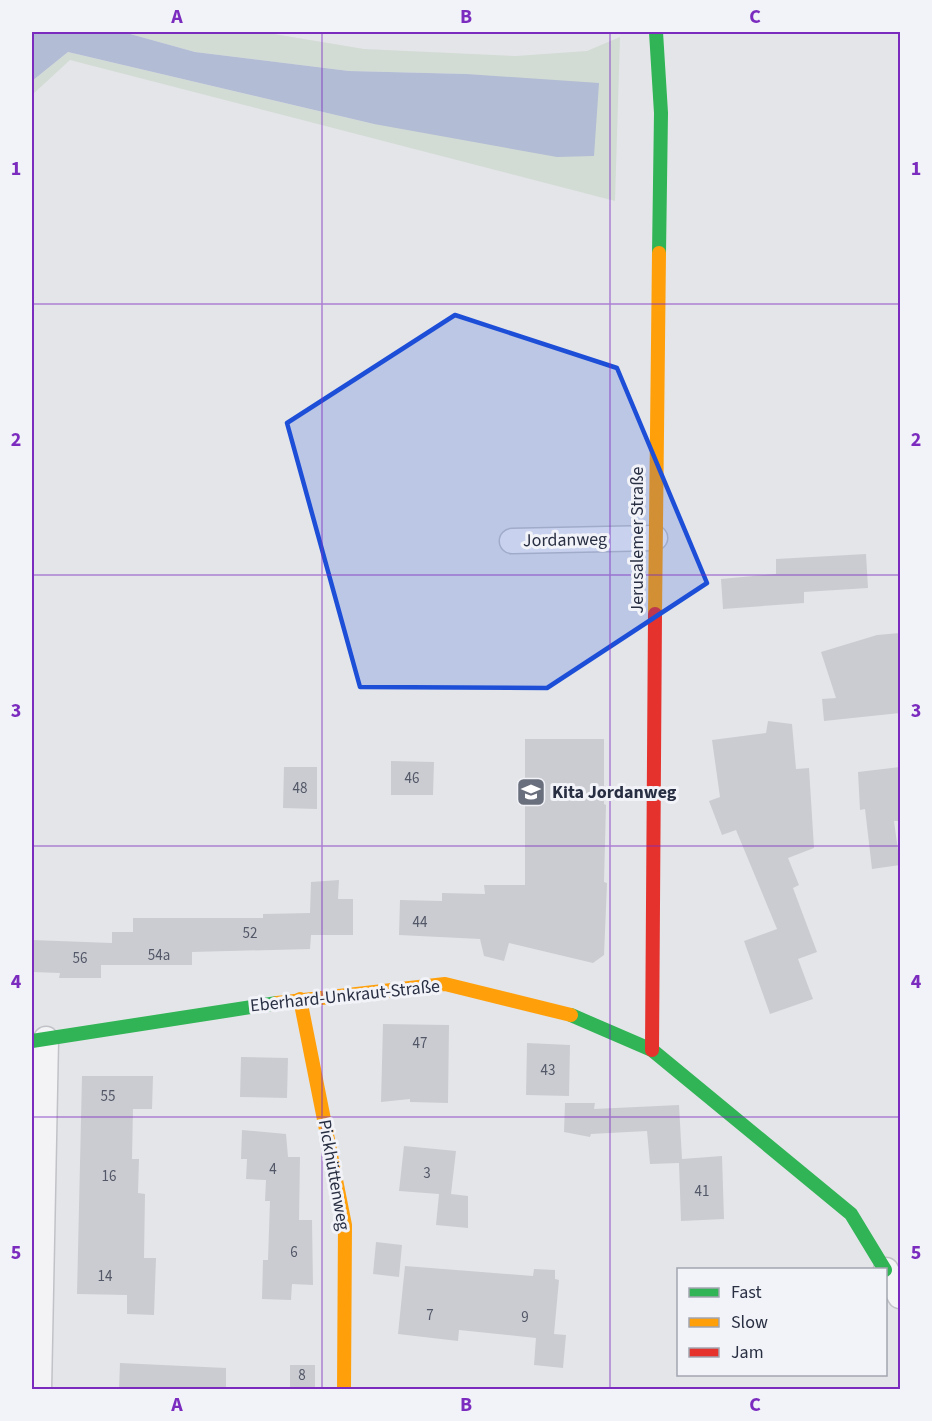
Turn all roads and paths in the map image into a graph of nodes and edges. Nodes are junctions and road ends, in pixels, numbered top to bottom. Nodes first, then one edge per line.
1 (656, 32) edge
2 (655, 538) junction
3 (512, 541) dead end
4 (300, 999) junction
5 (39, 1040) edge
6 (652, 1050) junction
7 (885, 1268) edge
8 (39, 1389) edge
9 (344, 1389) edge

1 - 2 street, Jerusalemer Straße
2 - 3 street, Jordanweg
2 - 6 street, Jerusalemer Straße
4 - 5 street, Eberhard-Unkraut-Straße
4 - 6 street, Eberhard-Unkraut-Straße
4 - 9 street, Pickhüttenweg
5 - 8 street
6 - 7 street, Eberhard-Unkraut-Straße

